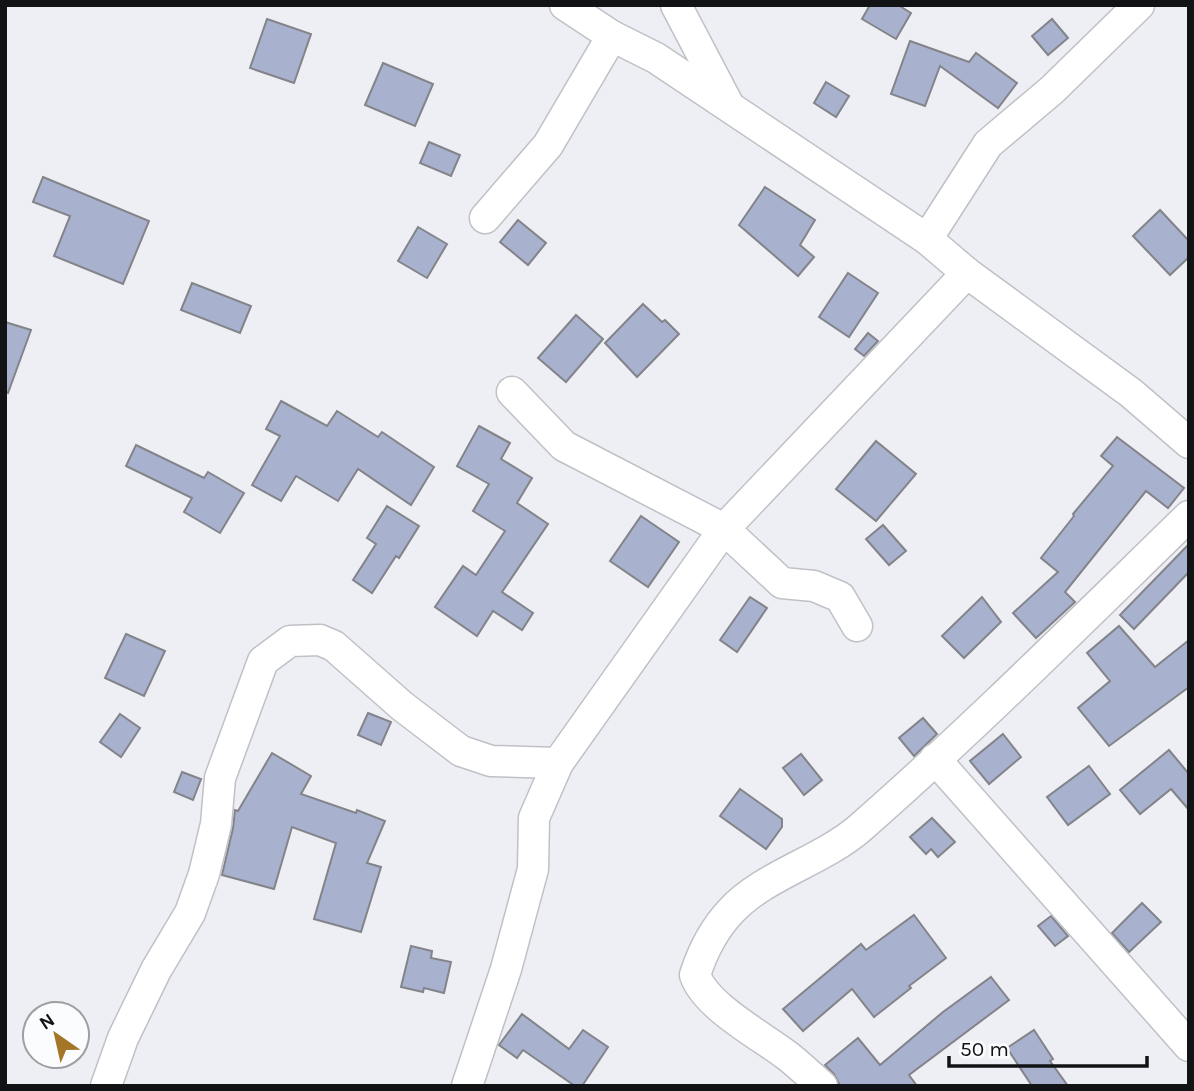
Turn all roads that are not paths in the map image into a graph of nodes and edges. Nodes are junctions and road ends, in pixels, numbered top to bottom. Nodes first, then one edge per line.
1 (565, 5) edge
2 (676, 5) edge
3 (1139, 5) edge
4 (612, 36) junction
5 (731, 110) junction
6 (485, 218) dead end
7 (927, 239) junction
8 (967, 273) junction
9 (512, 392) dead end
10 (1189, 443) edge
11 (1189, 516) edge
12 (724, 529) junction
13 (857, 626) dead end
14 (936, 759) junction
15 (558, 763) junction
16 (1189, 1046) edge
17 (106, 1086) edge
18 (467, 1086) edge
19 (822, 1086) edge

1 - 4 street
2 - 5 street
3 - 7 street
4 - 5 street
4 - 6 street
5 - 7 street
7 - 8 street
8 - 10 street
8 - 12 street
9 - 12 street
11 - 14 street
12 - 13 street
12 - 15 street
14 - 16 street
14 - 19 street
15 - 17 street
15 - 18 street

